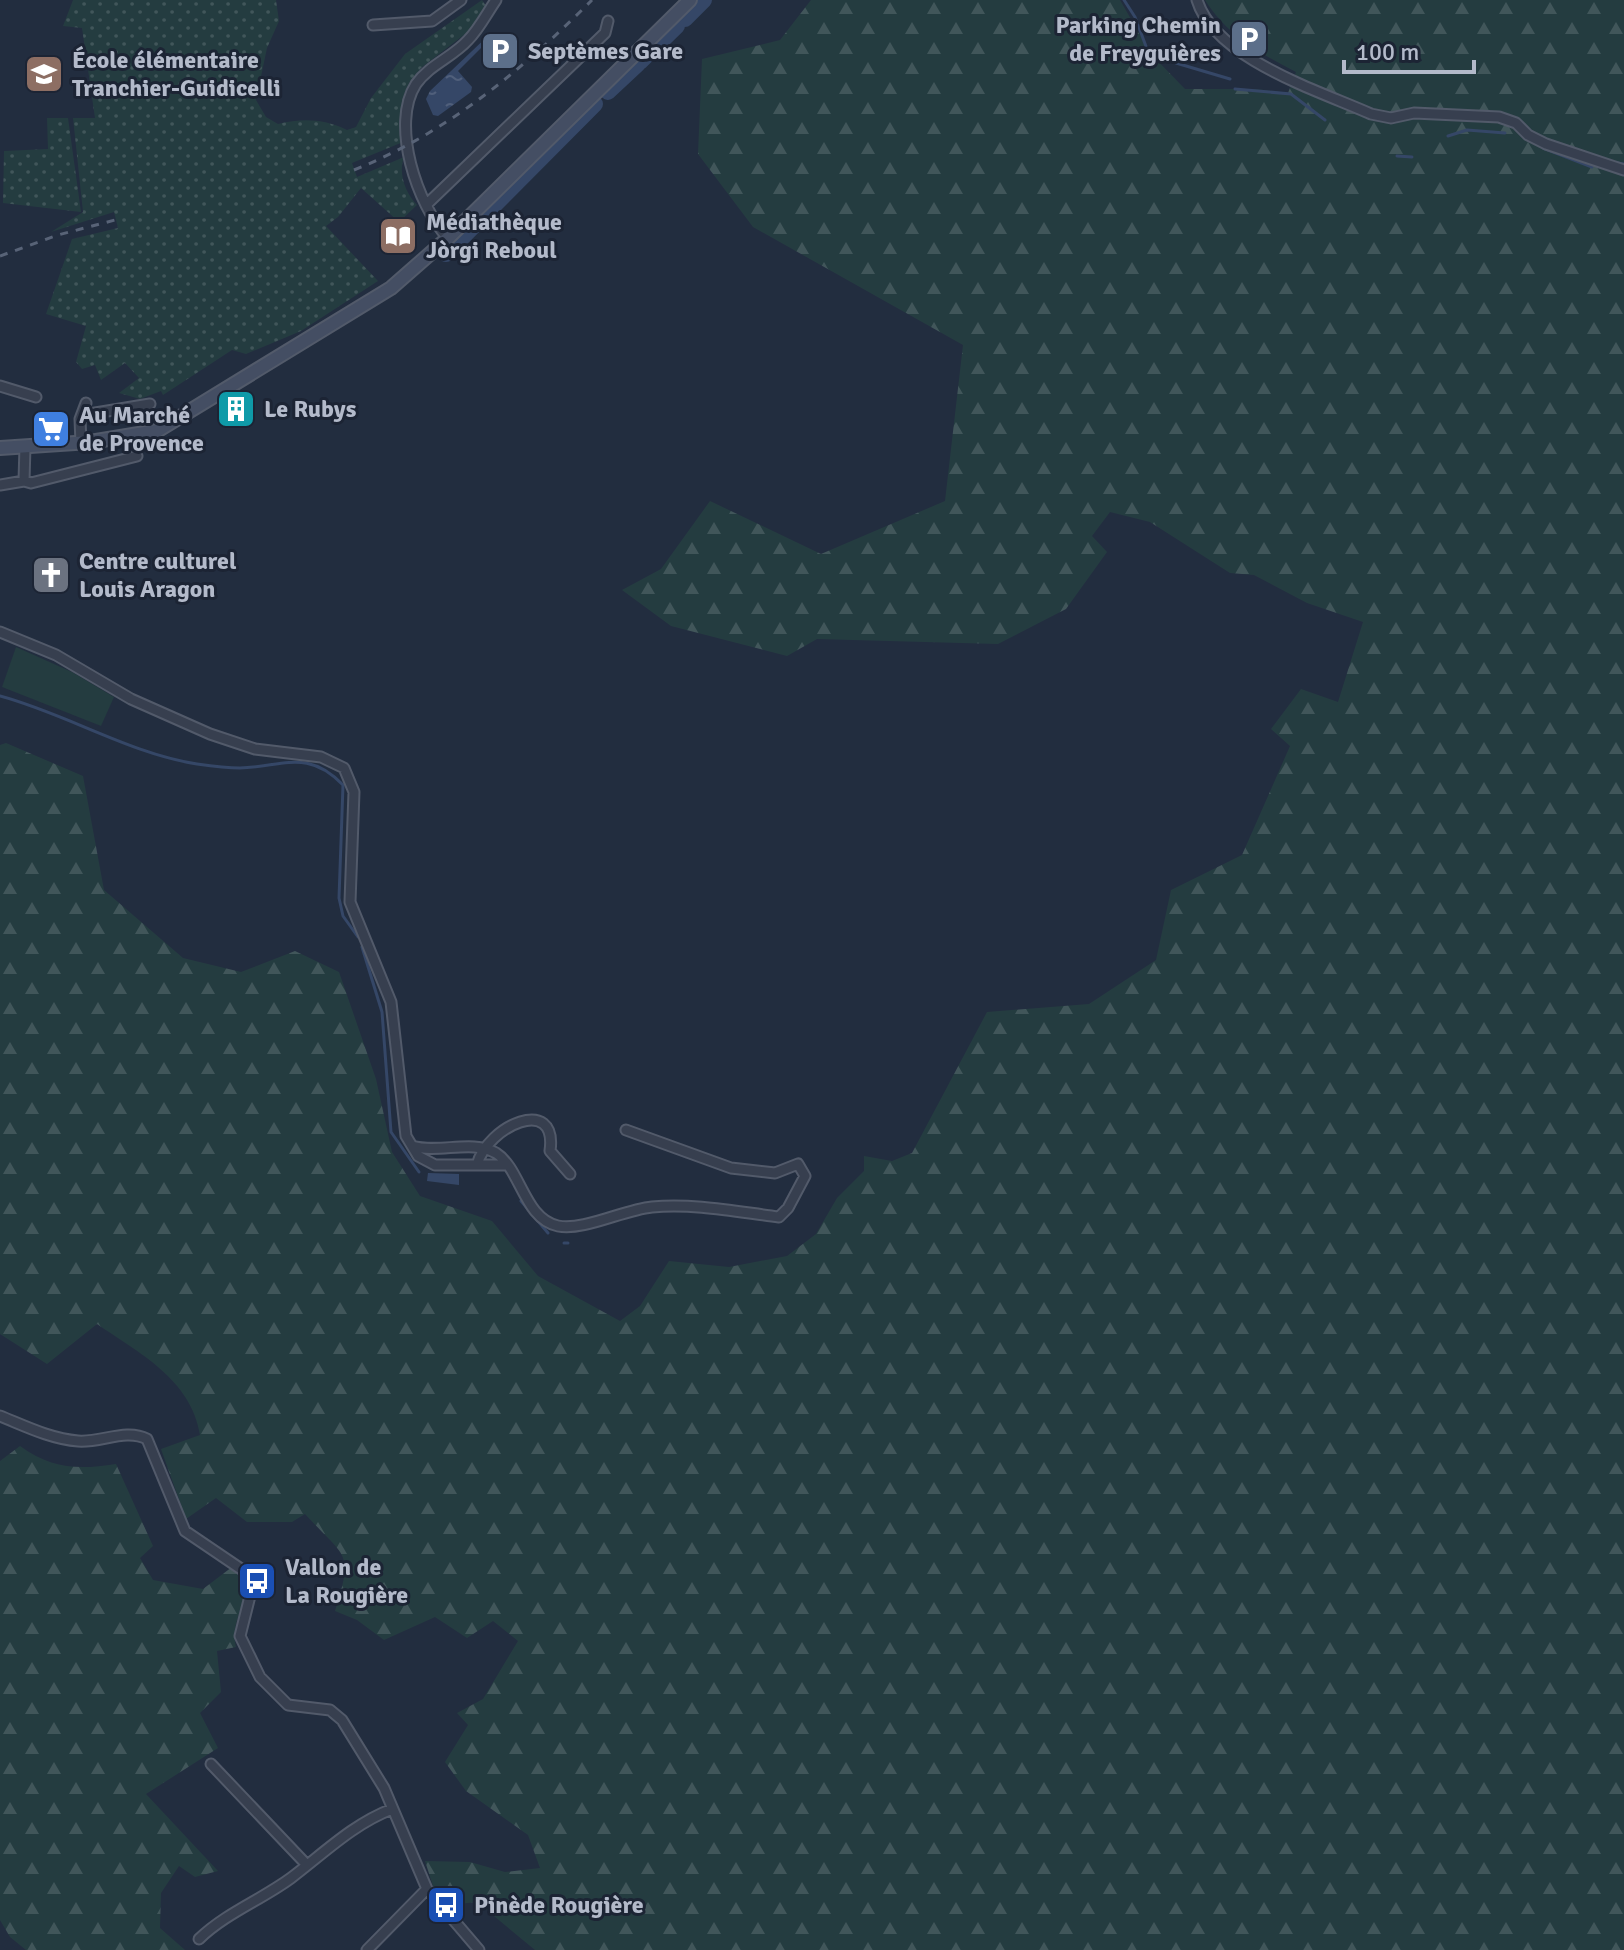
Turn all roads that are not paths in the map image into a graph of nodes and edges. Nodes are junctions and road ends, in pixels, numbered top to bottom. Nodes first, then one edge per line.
1 (461, 0) edge
2 (496, 0) edge
3 (690, 0) edge
4 (1197, 0) edge
5 (608, 21) dead end
6 (373, 25) dead end
7 (1624, 170) edge
8 (426, 205) junction
9 (445, 235) junction
10 (0, 386) edge
11 (36, 397) dead end
12 (86, 403) dead end
13 (150, 404) dead end
14 (83, 415) junction
15 (81, 443) junction
16 (25, 446) junction
17 (0, 448) edge
18 (137, 456) dead end
19 (24, 481) junction
20 (0, 485) edge
21 (0, 632) edge
22 (626, 1130) dead end
23 (412, 1146) junction
24 (481, 1148) junction
25 (477, 1165) junction
26 (508, 1165) junction
27 (570, 1174) dead end
28 (0, 1416) edge
29 (211, 1764) dead end
30 (392, 1809) junction
31 (306, 1864) junction
32 (427, 1889) junction
33 (199, 1939) dead end
34 (367, 1950) edge
35 (479, 1950) edge

1 - 6 street
2 - 8 street
3 - 9 main road
4 - 7 street
5 - 8 street
8 - 9 street
9 - 15 main road
10 - 11 street
12 - 14 street
13 - 14 street
14 - 15 street
15 - 16 main road
16 - 17 main road
16 - 19 street
18 - 19 street
19 - 20 street
21 - 23 street
22 - 26 street
23 - 24 street
23 - 25 street
24 - 25 street
24 - 26 street
24 - 27 street
25 - 26 street
28 - 30 street
29 - 31 street
30 - 31 street
30 - 32 street
31 - 33 street
32 - 34 street
32 - 35 street

